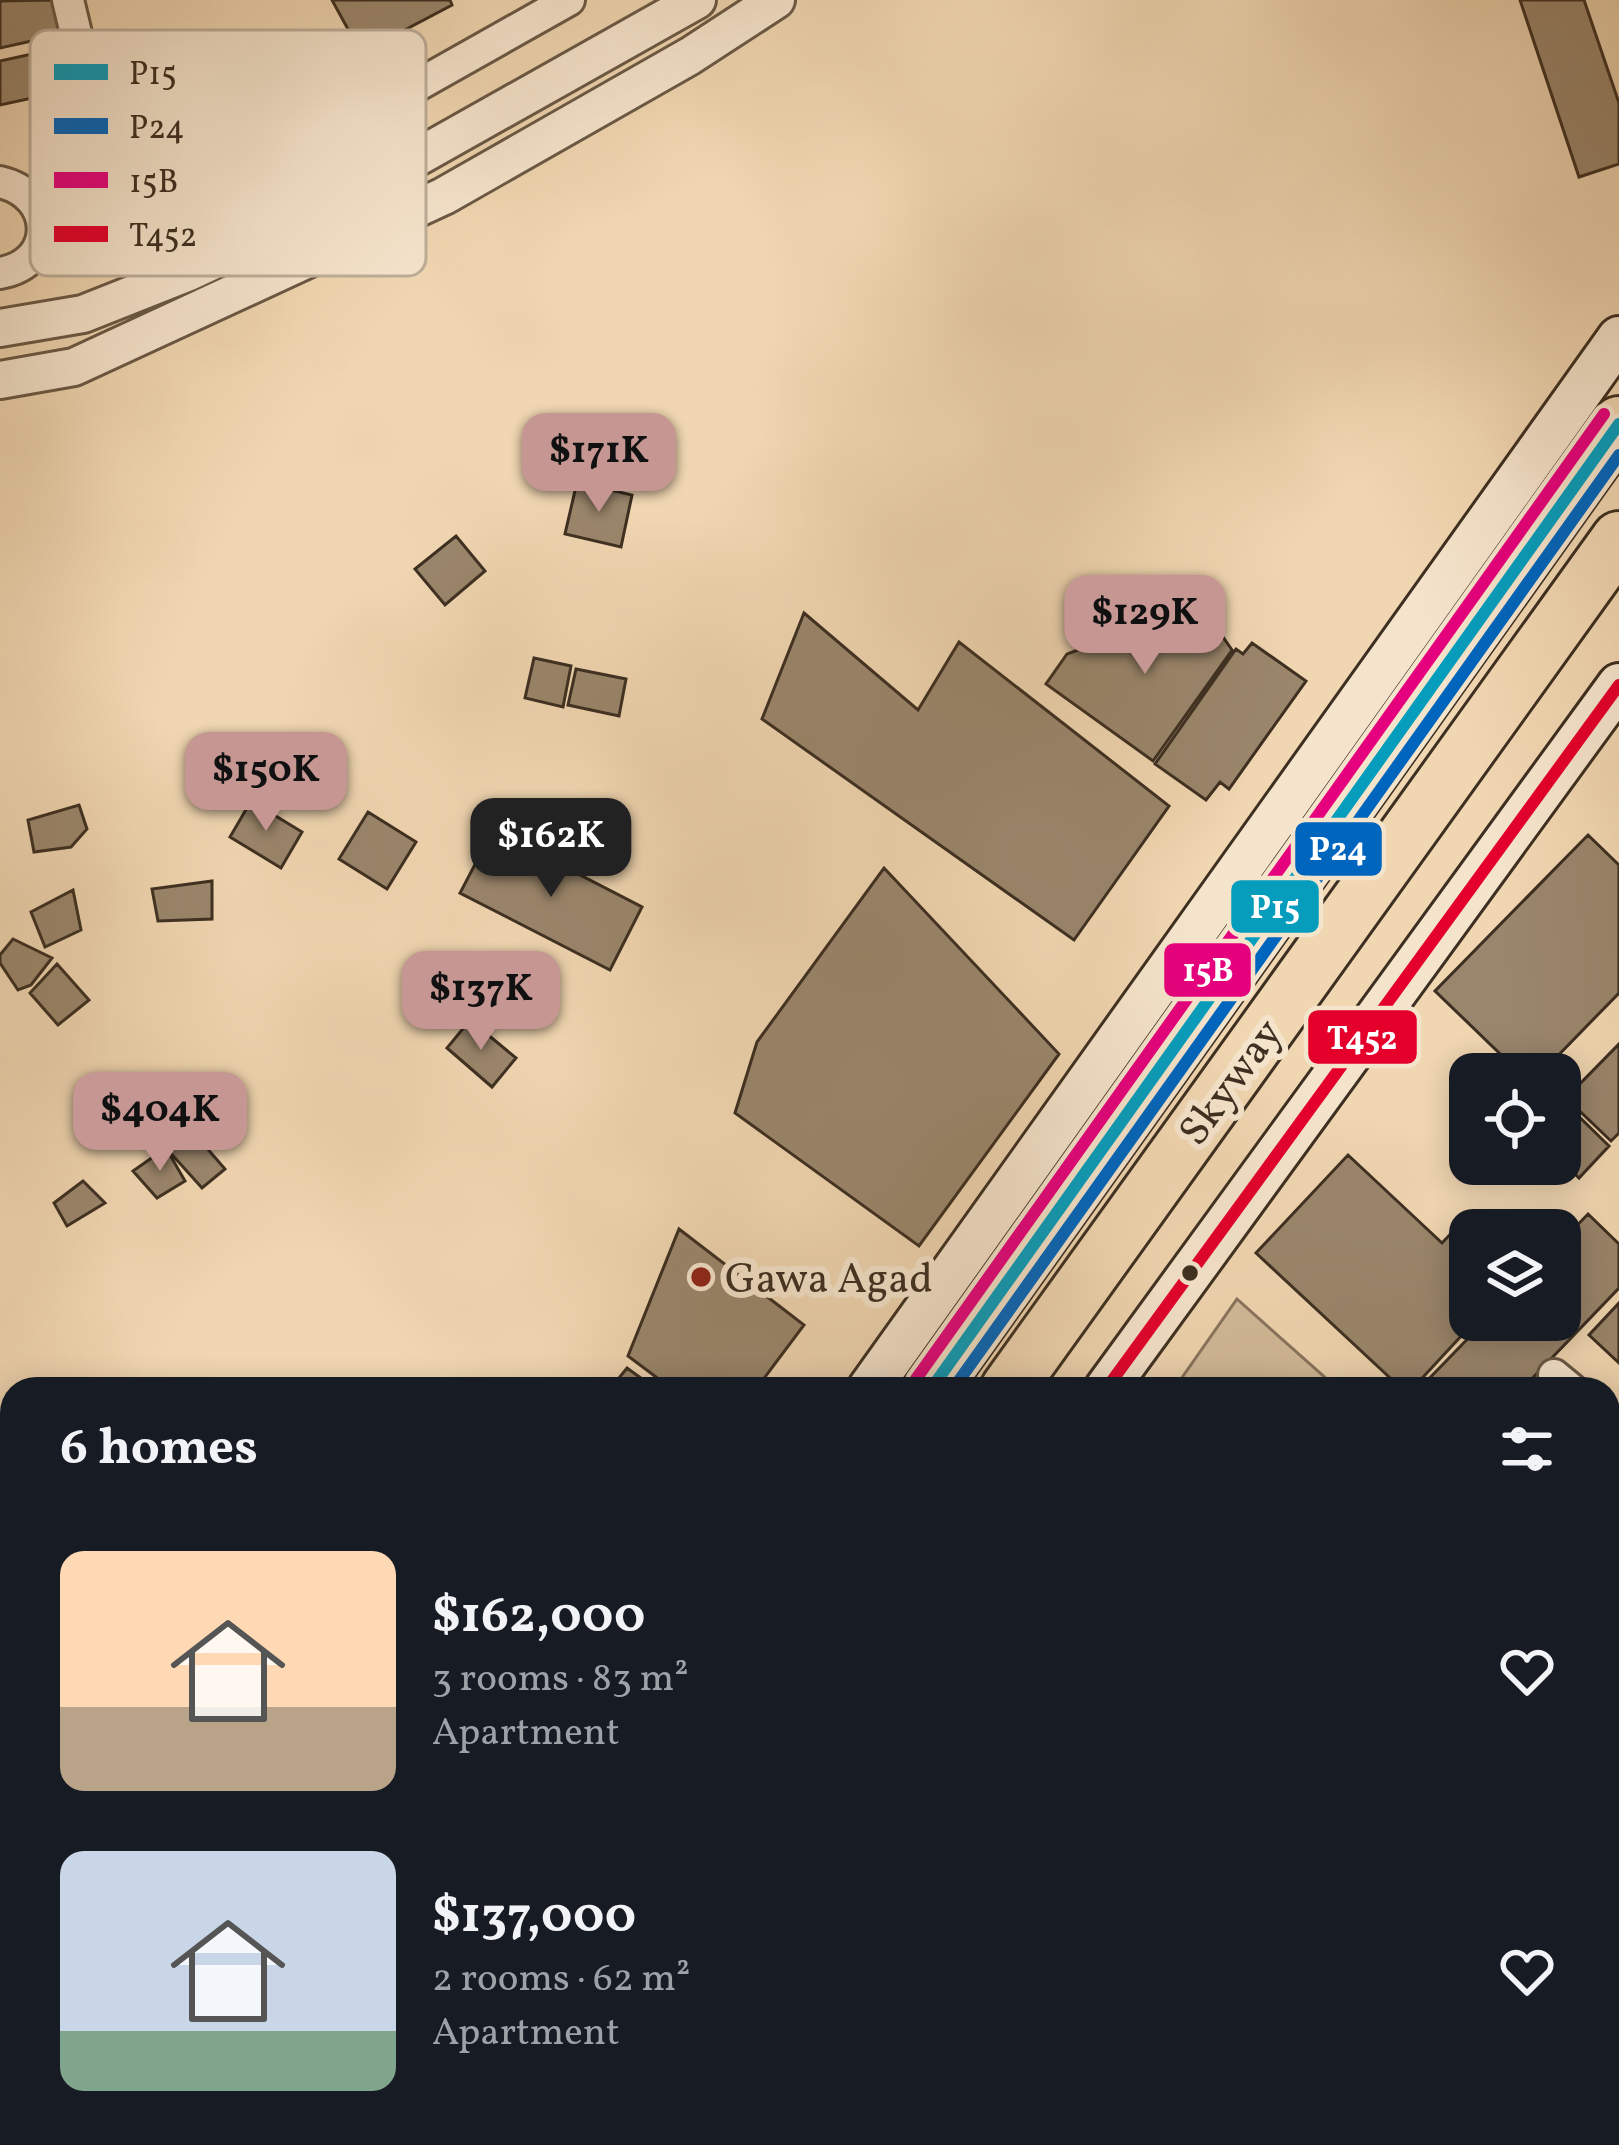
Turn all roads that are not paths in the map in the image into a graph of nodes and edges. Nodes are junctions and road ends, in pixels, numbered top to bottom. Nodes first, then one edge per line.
1 (68, 0) edge
2 (568, 0) edge
3 (697, 0) edge
4 (776, 0) edge
5 (75, 30) edge
6 (426, 80) edge
7 (426, 155) edge
8 (0, 182) edge
9 (30, 198) edge
10 (426, 204) edge
11 (30, 260) edge
12 (0, 273) edge
13 (179, 276) edge
14 (271, 276) edge
15 (0, 328) edge
16 (1619, 338) edge
17 (0, 380) edge
18 (1619, 424) edge
19 (1619, 463) edge
20 (1619, 539) edge
21 (1619, 590) edge
22 (1619, 686) edge
23 (878, 1377) edge
24 (940, 1377) edge
25 (965, 1377) edge
26 (1017, 1377) edge
27 (1061, 1377) edge
28 (1115, 1377) edge

1 - 5 street
2 - 6 street
3 - 7 street
4 - 10 street
8 - 9 street
11 - 12 street
13 - 15 street
14 - 17 street
16 - 23 main road
18 - 24 highway
19 - 25 highway, Skyway
20 - 26 highway, Skyway
21 - 27 highway
22 - 28 main road

